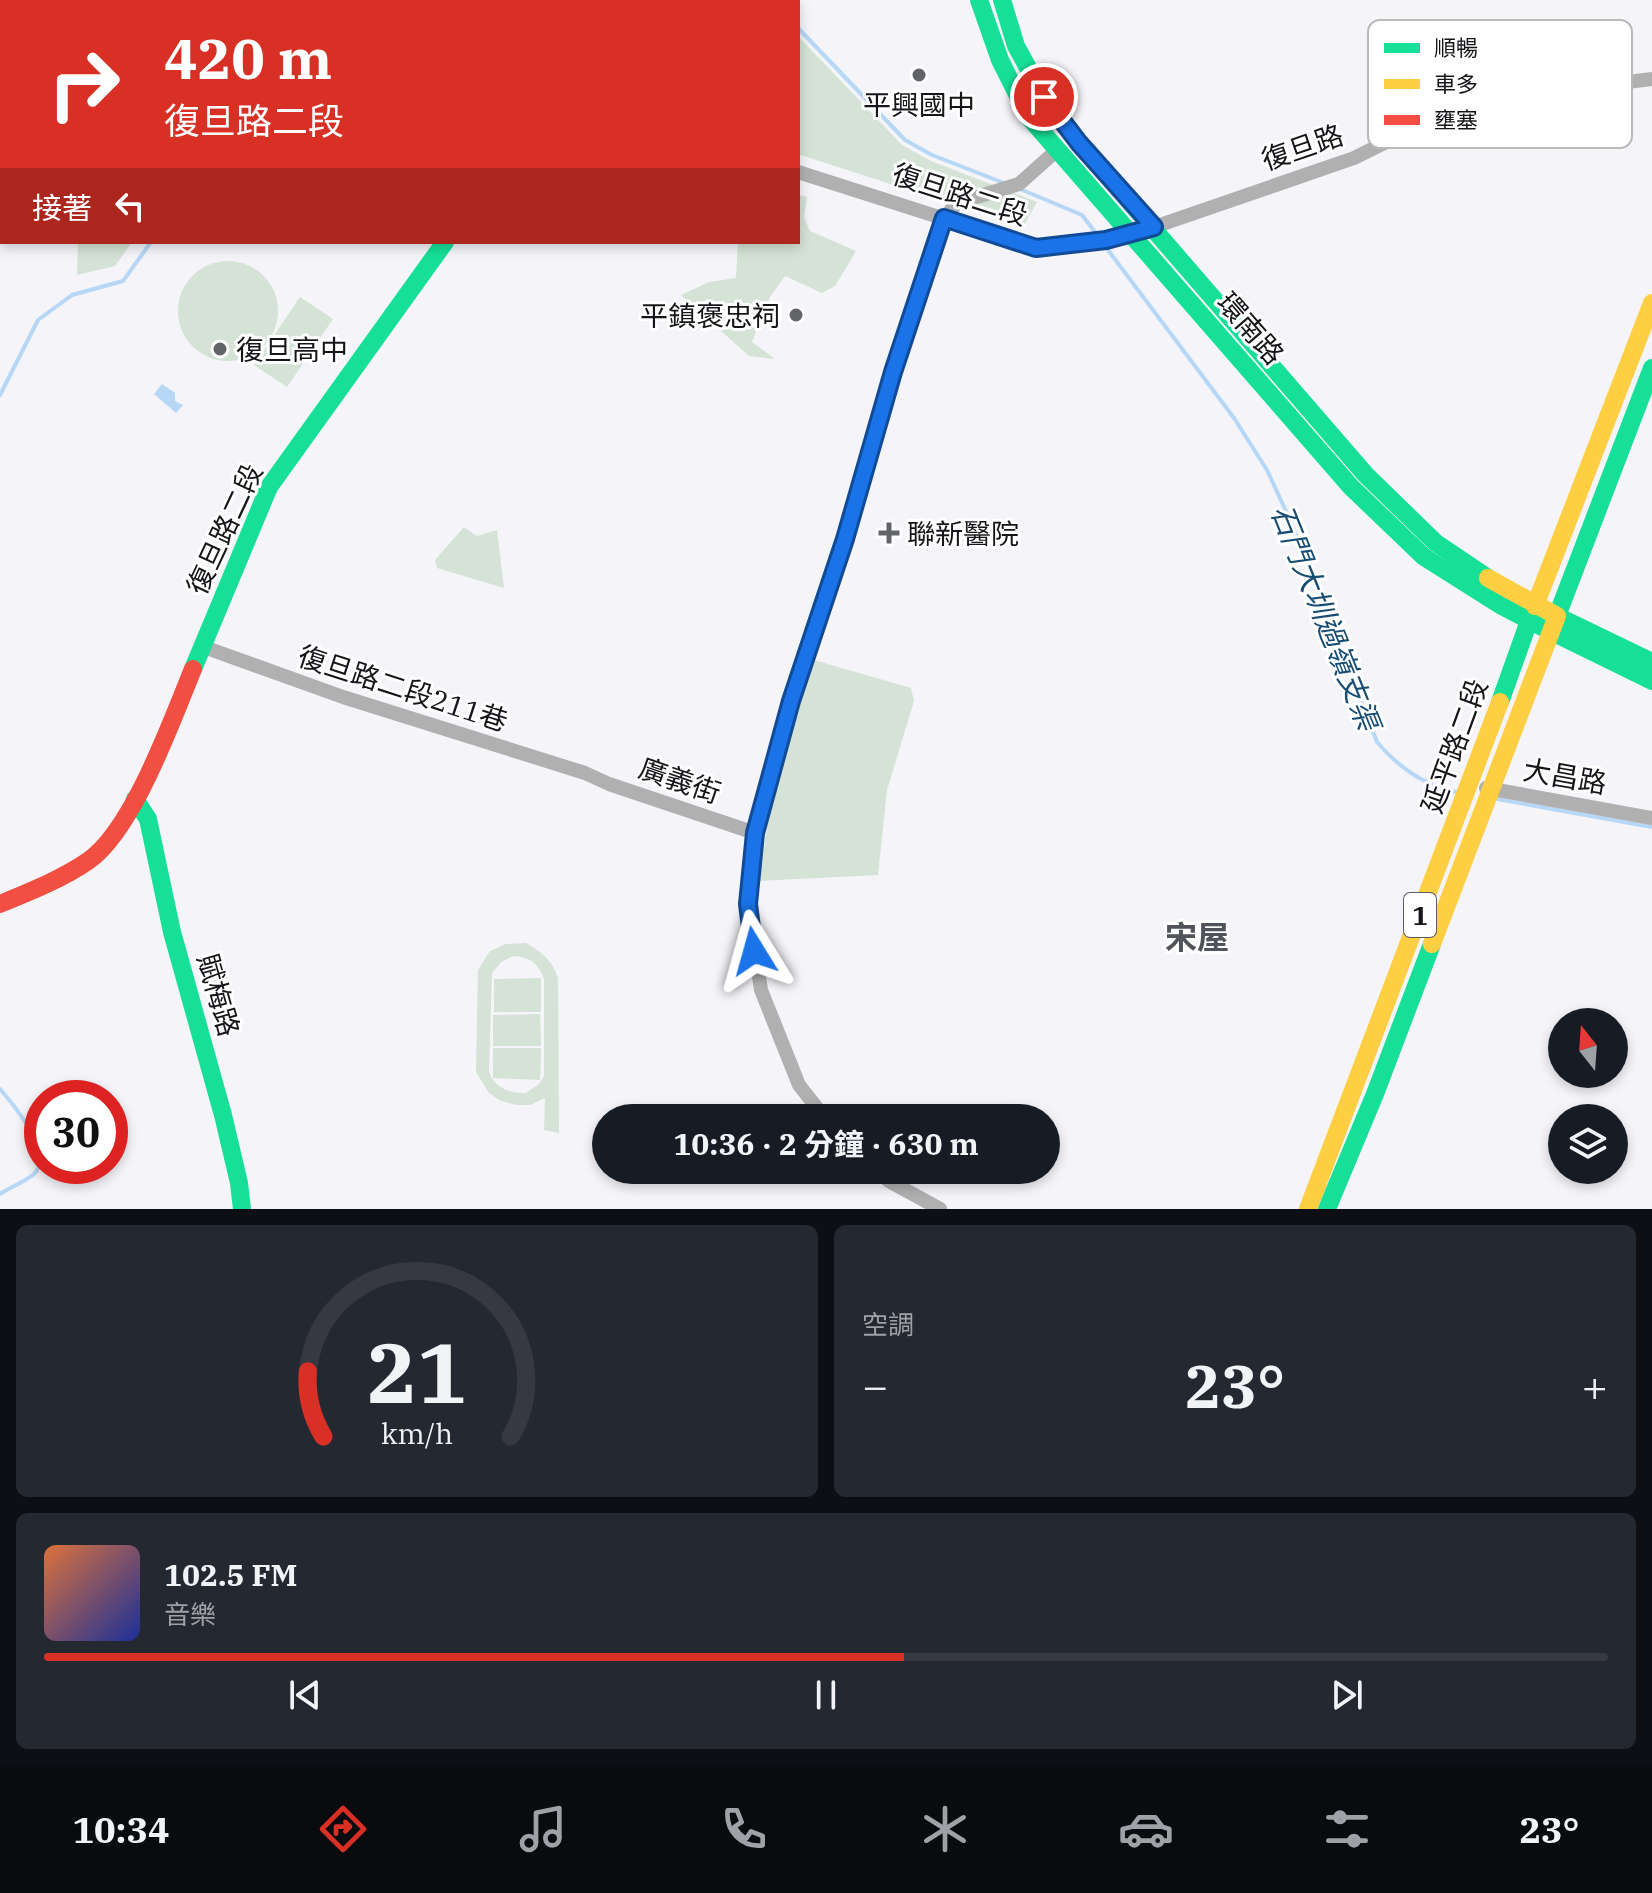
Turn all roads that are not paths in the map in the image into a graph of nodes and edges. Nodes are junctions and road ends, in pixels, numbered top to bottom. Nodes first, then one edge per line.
1 (979, 0) edge
2 (1002, 0) edge
3 (1652, 79) edge
4 (1632, 82) edge
5 (1374, 148) edge
6 (1056, 151) junction
7 (800, 173) edge
8 (800, 182) edge
9 (831, 184) junction
10 (944, 218) junction
11 (1154, 227) junction
12 (1132, 232) junction
13 (444, 244) edge
14 (1652, 303) edge
15 (1652, 368) edge
16 (1532, 614) junction
17 (1554, 624) junction
18 (201, 646) junction
19 (1652, 662) edge
20 (1652, 681) edge
21 (589, 775) joint
22 (1470, 784) junction
23 (1492, 790) junction
24 (135, 799) junction
25 (1652, 818) edge
26 (755, 833) junction
27 (0, 904) edge
28 (814, 1104) edge
29 (894, 1184) edge
30 (242, 1209) edge
31 (940, 1209) edge
32 (1308, 1209) edge
33 (1327, 1209) edge

1 - 6 main road, 環南路
2 - 11 main road, 環南路
3 - 4 street, 復旦路
5 - 11 street, 復旦路
6 - 10 street
6 - 12 main road, 環南路
7 - 9 street, 復旦路二段
8 - 9 street
9 - 10 street, 復旦路二段
10 - 12 street, 復旦路二段
10 - 26 street
11 - 12 main road, 復旦路二段
11 - 16 main road, 環南路
12 - 16 main road, 環南路
13 - 18 main road, 復旦路二段
14 - 16 main road, 延平路二段
15 - 17 main road, 延平路二段
16 - 17 main road, 環南路
16 - 22 main road, 延平路二段 / 1
17 - 19 main road
17 - 20 main road
17 - 23 main road, 延平路二段 / 1
18 - 21 street, 復旦路二段211巷
18 - 24 main road, 復旦路二段
21 - 26 street, 廣義街
22 - 23 street, 大昌路
22 - 32 main road, 延平路二段 / 1
23 - 25 street, 大昌路
23 - 33 main road, 延平路二段 / 1
24 - 27 main road, 復旦路二段
24 - 30 main road, 賦梅路
26 - 28 street
29 - 31 street

